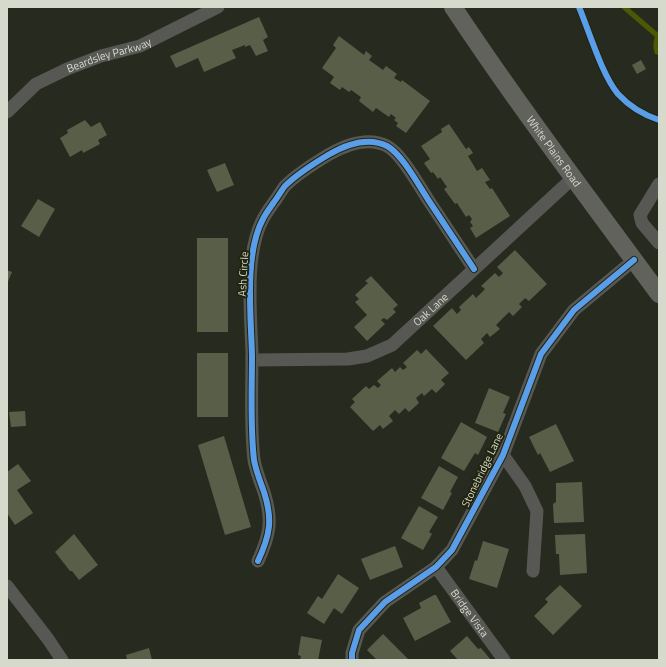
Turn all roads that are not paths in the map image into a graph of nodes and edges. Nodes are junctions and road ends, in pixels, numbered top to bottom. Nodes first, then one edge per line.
1 (218, 7) edge
2 (453, 7) edge
3 (7, 112) edge
4 (574, 177) junction
5 (659, 184) edge
6 (659, 242) edge
7 (634, 260) junction
8 (474, 270) junction
9 (659, 292) edge
10 (252, 360) junction
11 (503, 455) junction
12 (258, 561) dead end
13 (436, 566) junction
14 (533, 571) dead end
15 (7, 586) edge
16 (62, 660) edge
17 (352, 660) edge
18 (504, 660) edge

1 - 3 street, Beardsley Parkway
2 - 4 main road, White Plains Road
4 - 7 main road, White Plains Road
4 - 8 street, Oak Lane
5 - 6 street
7 - 9 main road, White Plains Road
7 - 11 street, Stonebridge Lane
8 - 10 street, Oak Lane
8 - 10 street, Ash Circle
10 - 12 street, Ash Circle
11 - 13 street, Stonebridge Lane
11 - 14 street
13 - 17 street, Stonebridge Lane
13 - 18 street, Bridge Vista
15 - 16 street

